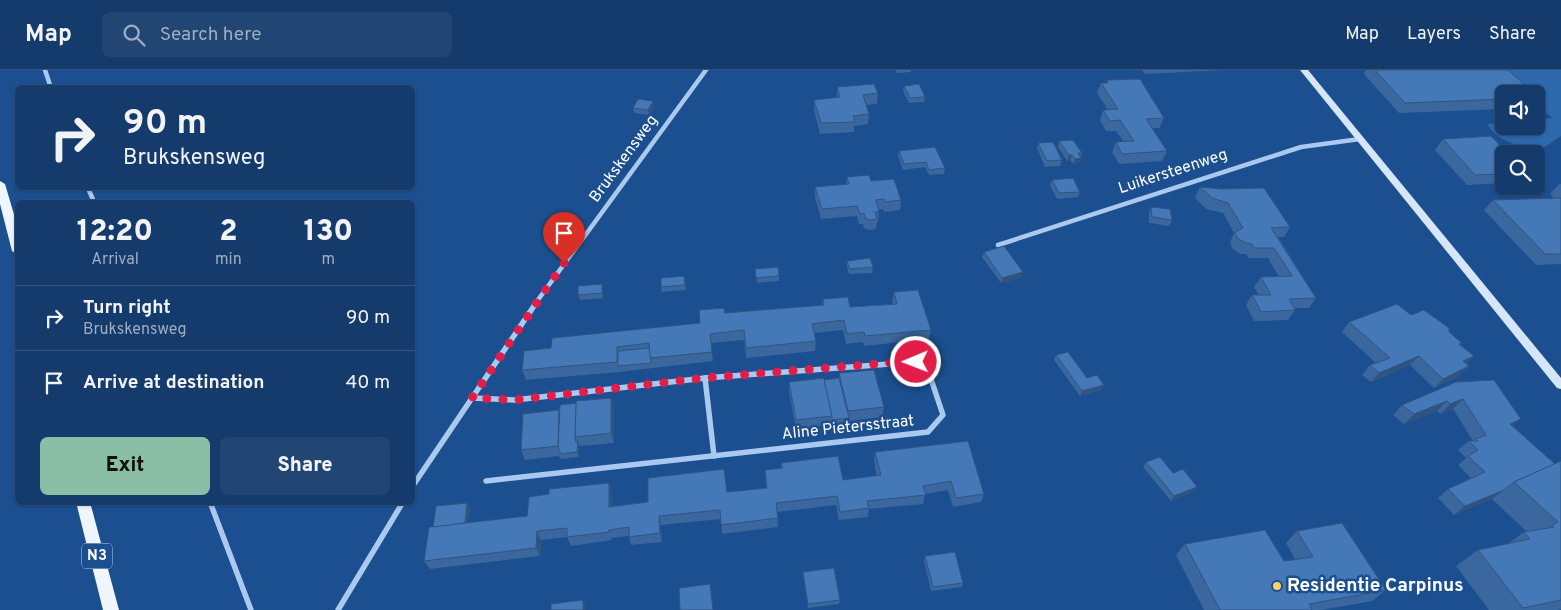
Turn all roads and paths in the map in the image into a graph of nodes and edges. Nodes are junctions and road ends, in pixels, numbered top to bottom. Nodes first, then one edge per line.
1 (45, 70) edge
2 (706, 70) edge
3 (1304, 70) edge
4 (50, 85) edge
5 (1360, 139) junction
6 (0, 184) edge
7 (15, 240) edge
8 (998, 244) dead end
9 (704, 378) junction
10 (1561, 385) edge
11 (472, 398) junction
12 (714, 456) junction
13 (486, 481) dead end
14 (415, 483) edge
15 (84, 505) edge
16 (211, 505) edge
17 (401, 505) edge
18 (111, 610) edge
19 (251, 610) edge
20 (338, 610) edge

1 - 4 street
2 - 11 street, Brukskensweg
3 - 5 main road
5 - 8 street, Luikersteenweg
5 - 10 main road
6 - 7 main road
9 - 11 street, Aline Pietersstraat
9 - 12 street
9 - 12 street, Aline Pietersstraat
11 - 14 street, Brukskensweg
12 - 13 street, Aline Pietersstraat
15 - 18 main road, N3
16 - 19 street
17 - 20 street

